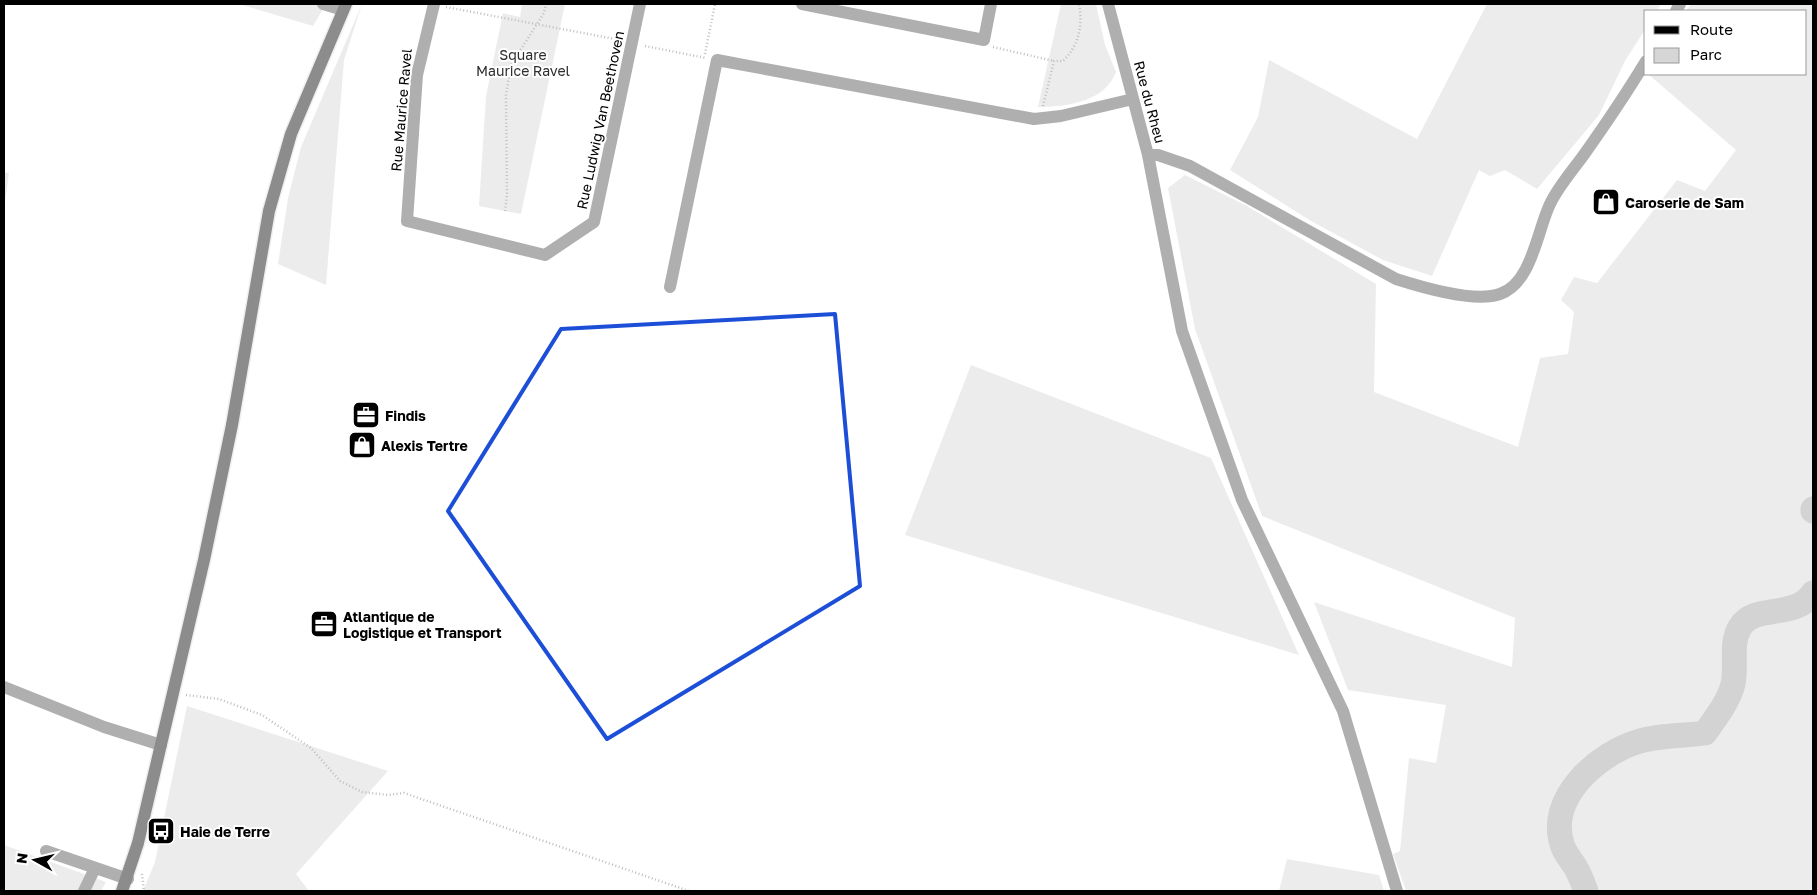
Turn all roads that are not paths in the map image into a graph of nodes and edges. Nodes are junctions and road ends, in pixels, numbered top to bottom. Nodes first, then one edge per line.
1 (323, 4) edge
2 (640, 4) edge
3 (802, 4) edge
4 (867, 4) edge
5 (991, 4) edge
6 (1108, 4) edge
7 (433, 5) edge
8 (344, 7) edge
9 (867, 17) junction
10 (1644, 64) edge
11 (1133, 99) junction
12 (1148, 155) junction
13 (407, 221) joint
14 (670, 287) dead end
15 (4, 687) edge
16 (161, 746) junction
17 (46, 851) dead end
18 (95, 868) junction
19 (125, 887) edge
20 (84, 891) edge
21 (1397, 891) edge

1 - 8 street
2 - 13 street, Rue Ludwig Van Beethoven
3 - 9 street
4 - 9 street
5 - 9 street
6 - 11 street, Rue du Rheu
7 - 13 street, Rue Maurice Ravel
8 - 16 main road
10 - 12 street
11 - 12 street, Rue du Rheu
11 - 14 street
12 - 21 street, Rue du Rheu
15 - 16 street
16 - 19 main road
17 - 18 street
18 - 19 street
18 - 20 street

